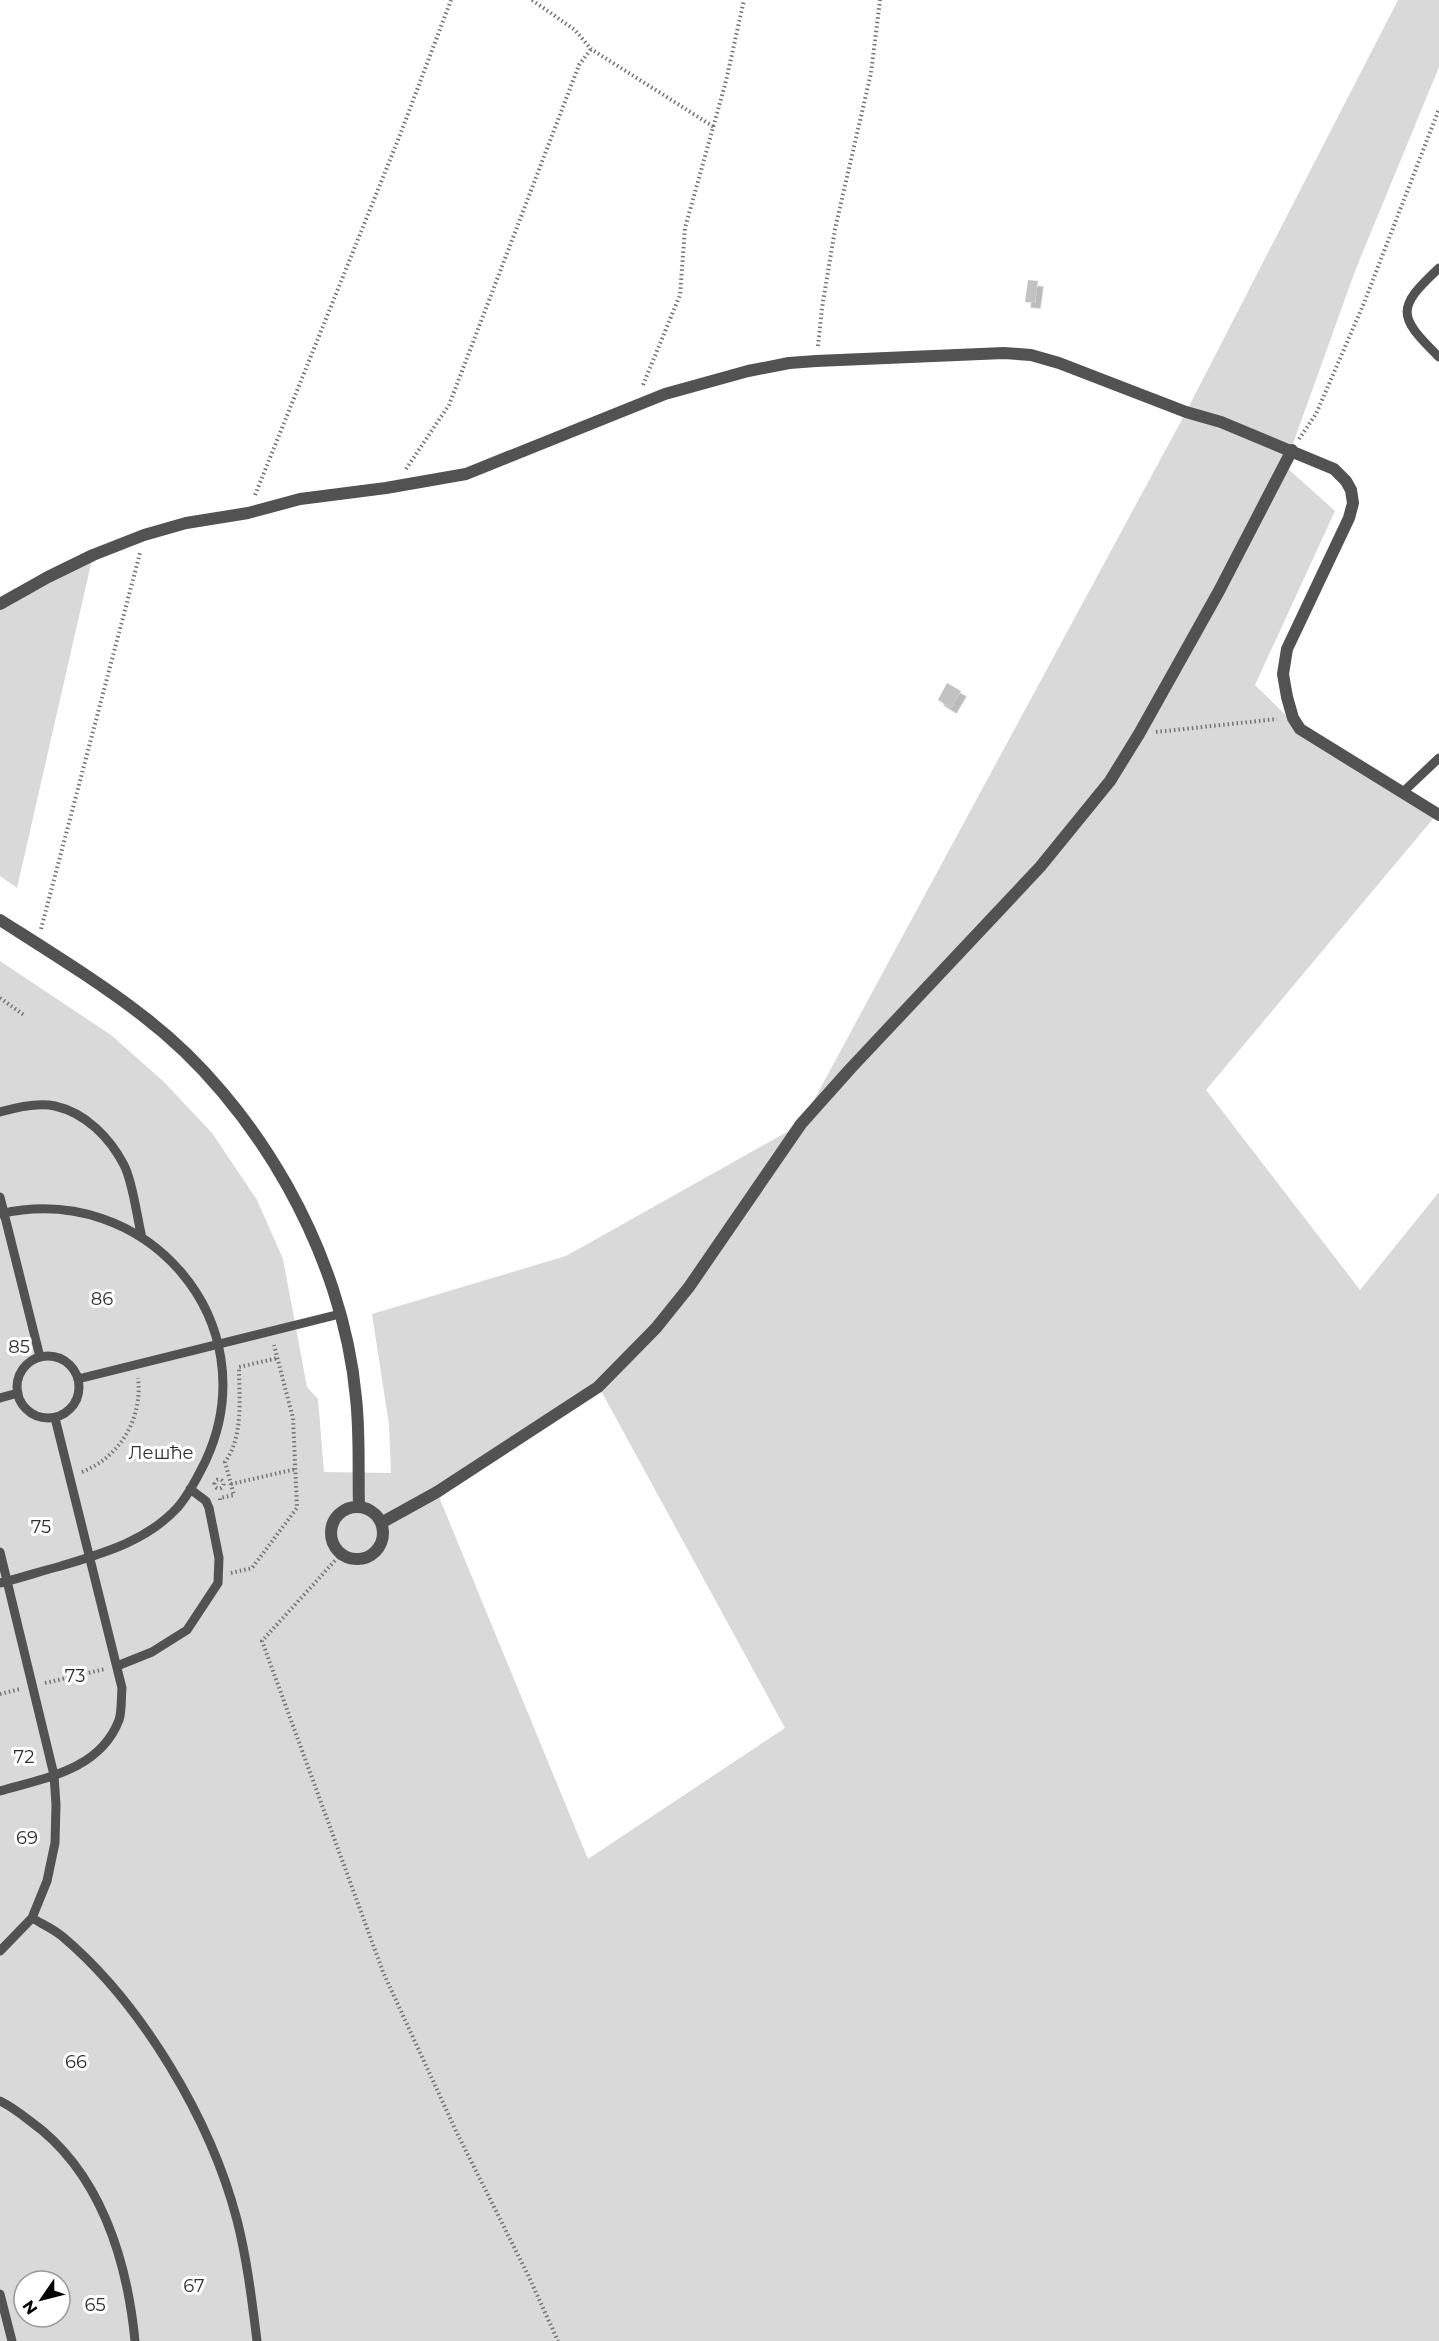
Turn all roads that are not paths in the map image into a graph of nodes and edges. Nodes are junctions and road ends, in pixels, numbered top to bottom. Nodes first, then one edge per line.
1 (1439, 268) edge
2 (1439, 357) edge
3 (1292, 450) junction
4 (0, 604) edge
5 (1439, 758) edge
6 (1402, 793) junction
7 (1439, 815) edge
8 (0, 920) edge
9 (0, 1112) edge
10 (0, 1197) edge
11 (2, 1214) edge
12 (141, 1238) junction
13 (340, 1314) junction
14 (219, 1344) junction
15 (40, 1358) junction
16 (78, 1379) junction
17 (18, 1393) junction
18 (0, 1398) edge
19 (55, 1418) junction
20 (190, 1489) junction
21 (359, 1507) junction
22 (381, 1523) junction
23 (0, 1552) edge
24 (91, 1557) junction
25 (4, 1582) edge
26 (117, 1666) junction
27 (54, 1775) junction
28 (0, 1791) edge
29 (32, 1918) junction
30 (0, 1951) edge
31 (0, 2101) edge
32 (0, 2294) edge
33 (12, 2341) edge
34 (135, 2341) edge
35 (257, 2341) edge

1 - 2 lane
3 - 4 street
3 - 6 street
3 - 22 street
5 - 6 lane
6 - 7 street
8 - 13 street
9 - 12 lane
10 - 11 lane
11 - 12 lane
11 - 15 lane
12 - 14 lane
13 - 14 lane
13 - 21 street
14 - 16 lane
14 - 20 lane
15 - 16 lane
15 - 17 lane
16 - 19 lane
17 - 18 lane
17 - 19 lane
19 - 24 lane
20 - 24 lane
20 - 26 lane
21 - 22 street
21 - 22 street
23 - 25 lane
24 - 25 lane
24 - 26 lane
25 - 27 lane
26 - 27 lane
27 - 28 lane
27 - 29 lane
29 - 30 lane
29 - 35 lane
31 - 34 lane
32 - 33 lane

